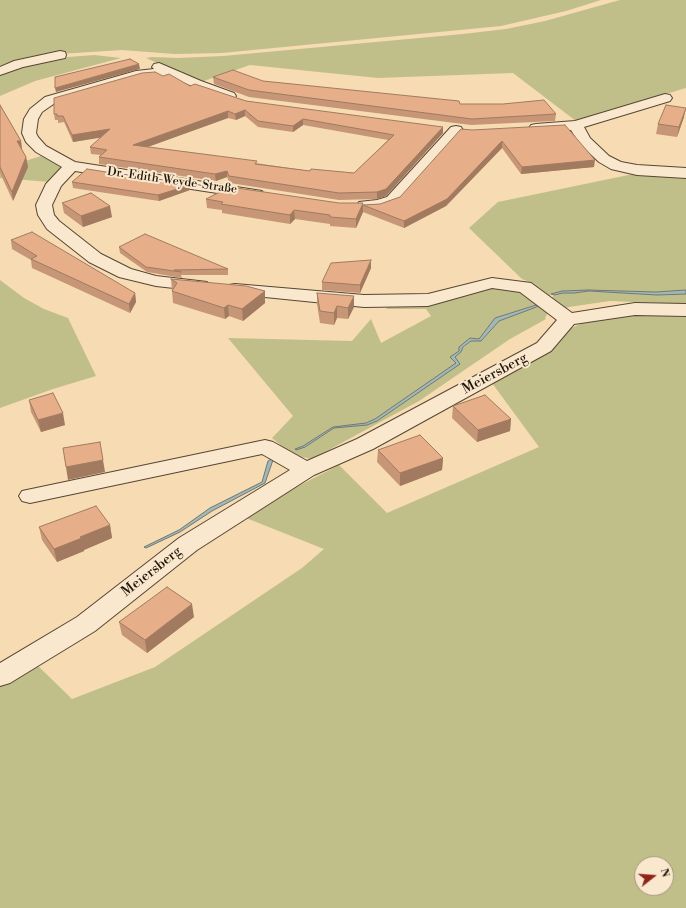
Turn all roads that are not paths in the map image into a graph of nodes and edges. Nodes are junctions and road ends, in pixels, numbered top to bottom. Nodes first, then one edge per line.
1 (60, 55) dead end
2 (141, 60) dead end
3 (0, 71) edge
4 (171, 73) junction
5 (665, 98) dead end
6 (240, 100) edge
7 (576, 125) junction
8 (525, 129) edge
9 (457, 130) dead end
10 (71, 166) junction
11 (686, 173) edge
12 (268, 196) edge
13 (352, 206) edge
14 (686, 310) edge
15 (568, 318) junction
16 (306, 470) junction
17 (30, 496) dead end
18 (0, 676) edge

1 - 3 street
2 - 4 street, Dr.-Edith-Weyde-Straße
4 - 6 street, Dr.-Edith-Weyde-Straße
4 - 10 street, Dr.-Edith-Weyde-Straße
5 - 7 street
7 - 8 street
7 - 11 street
9 - 13 street
10 - 12 street, Dr.-Edith-Weyde-Straße
10 - 15 street
14 - 15 street
15 - 16 street, Meiersberg
16 - 17 street
16 - 18 street, Meiersberg

